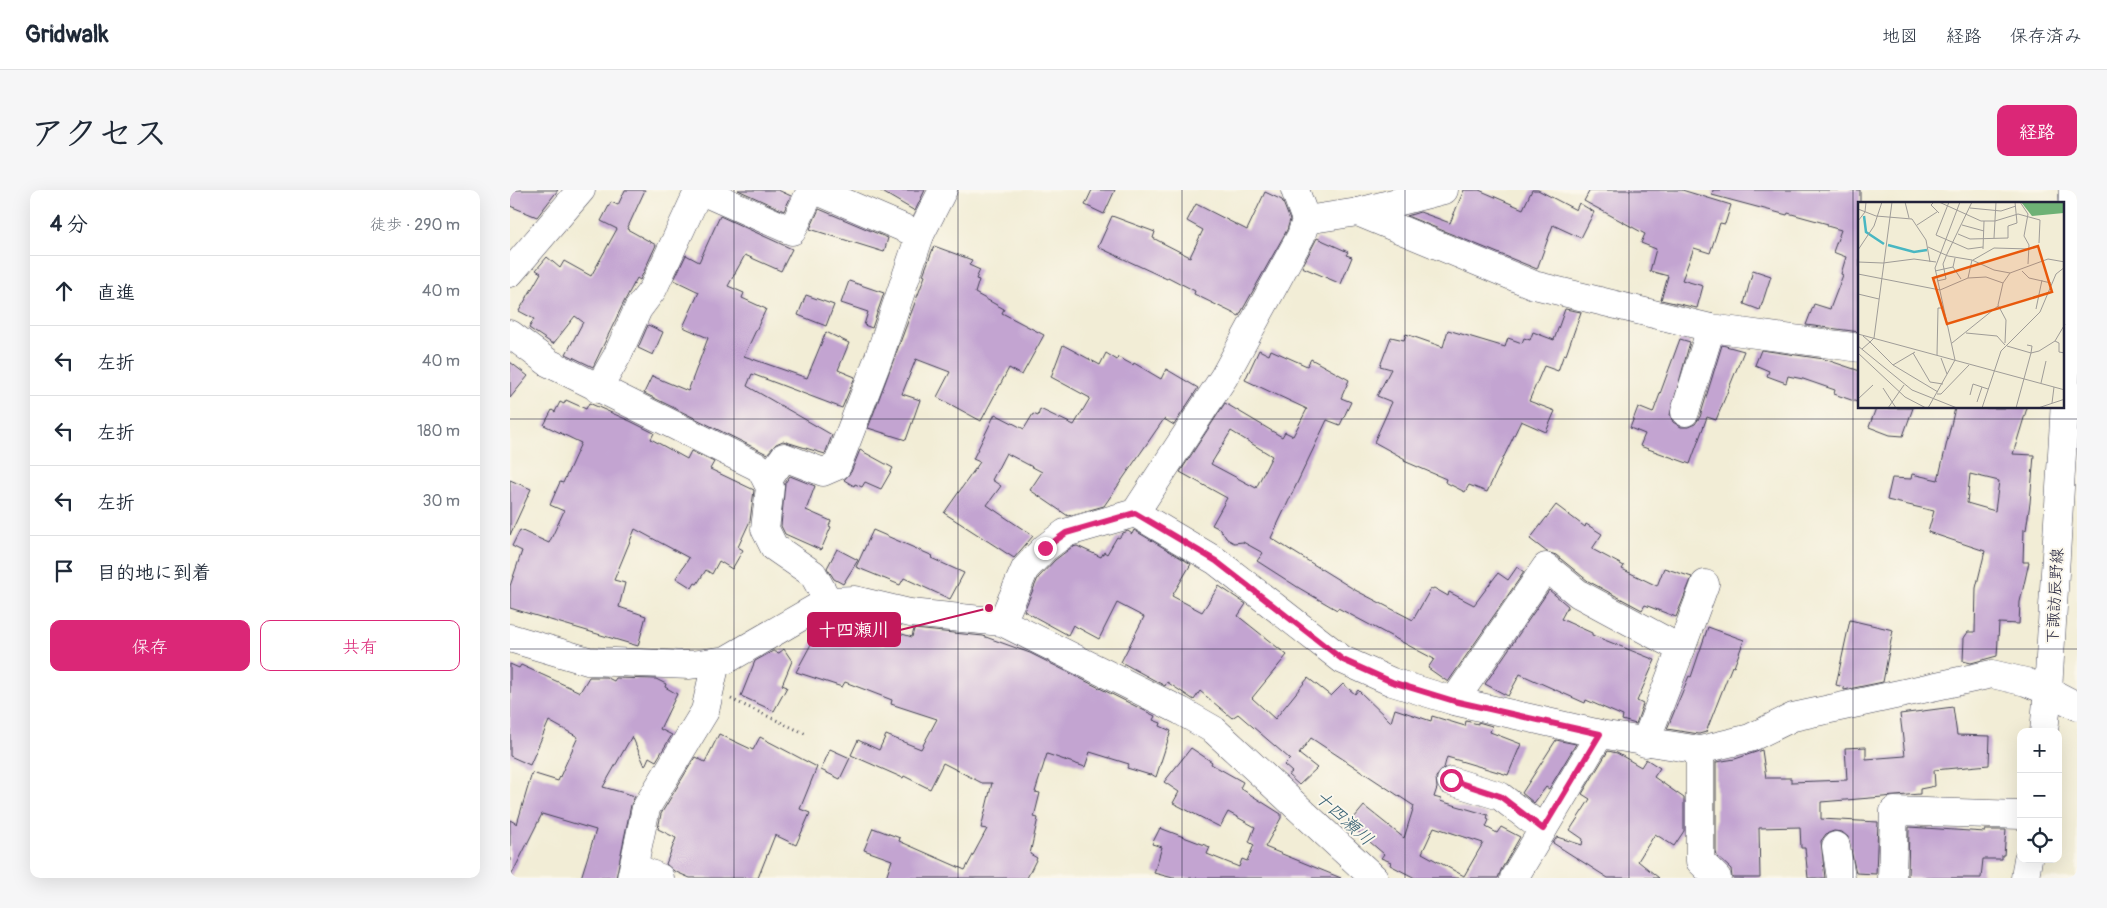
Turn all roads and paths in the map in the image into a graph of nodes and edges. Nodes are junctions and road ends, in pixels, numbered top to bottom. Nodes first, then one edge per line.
1 (581, 190) edge
2 (699, 190) edge
3 (811, 190) edge
4 (815, 190) edge
5 (943, 190) edge
6 (1295, 190) edge
7 (1444, 190) edge
8 (2073, 190) edge
9 (1358, 212) junction
10 (1306, 220) junction
11 (920, 235) junction
12 (510, 273) edge
13 (1710, 328) junction
14 (510, 334) edge
15 (1858, 348) edge
16 (2064, 388) edge
17 (598, 389) junction
18 (1685, 412) dead end
19 (2071, 421) edge
20 (767, 481) junction
21 (1135, 513) junction
22 (1705, 584) dead end
23 (828, 601) junction
24 (1002, 622) junction
25 (510, 638) edge
26 (1681, 649) junction
27 (716, 662) junction
28 (710, 689) junction
29 (2048, 691) junction
30 (1454, 701) junction
31 (2077, 706) edge
32 (2044, 728) edge
33 (1600, 734) junction
34 (808, 735) dead end
35 (1645, 742) junction
36 (1700, 750) junction
37 (1451, 780) dead end
38 (2017, 815) edge
39 (1543, 829) junction
40 (1836, 846) dead end
41 (2027, 863) edge
42 (633, 872) edge
43 (660, 878) edge
44 (1374, 878) edge
45 (1514, 878) edge
46 (1717, 878) edge
47 (1842, 878) edge
48 (1892, 878) edge
49 (2025, 878) edge

1 - 12 street
2 - 3 street
2 - 17 street
4 - 11 street
5 - 11 street
6 - 10 street
7 - 9 street
8 - 16 street, 下諏訪辰野線
9 - 10 street
9 - 13 street
10 - 21 street
11 - 20 street
13 - 15 street
13 - 18 street
14 - 17 street
16 - 19 street, 下諏訪辰野線
17 - 20 street
19 - 29 street, 下諏訪辰野線
20 - 23 street
21 - 24 street
21 - 30 street
22 - 26 street
23 - 24 street
23 - 27 street
24 - 44 street
25 - 27 street
26 - 30 street
26 - 35 street
27 - 28 street
28 - 34 path
28 - 42 street
29 - 31 street
29 - 32 street, 下諏訪辰野線
29 - 36 street
30 - 33 street
33 - 35 street
33 - 39 street
35 - 36 street
36 - 46 street
37 - 39 street
38 - 48 street
39 - 45 street
40 - 47 street
41 - 49 street
42 - 43 street

